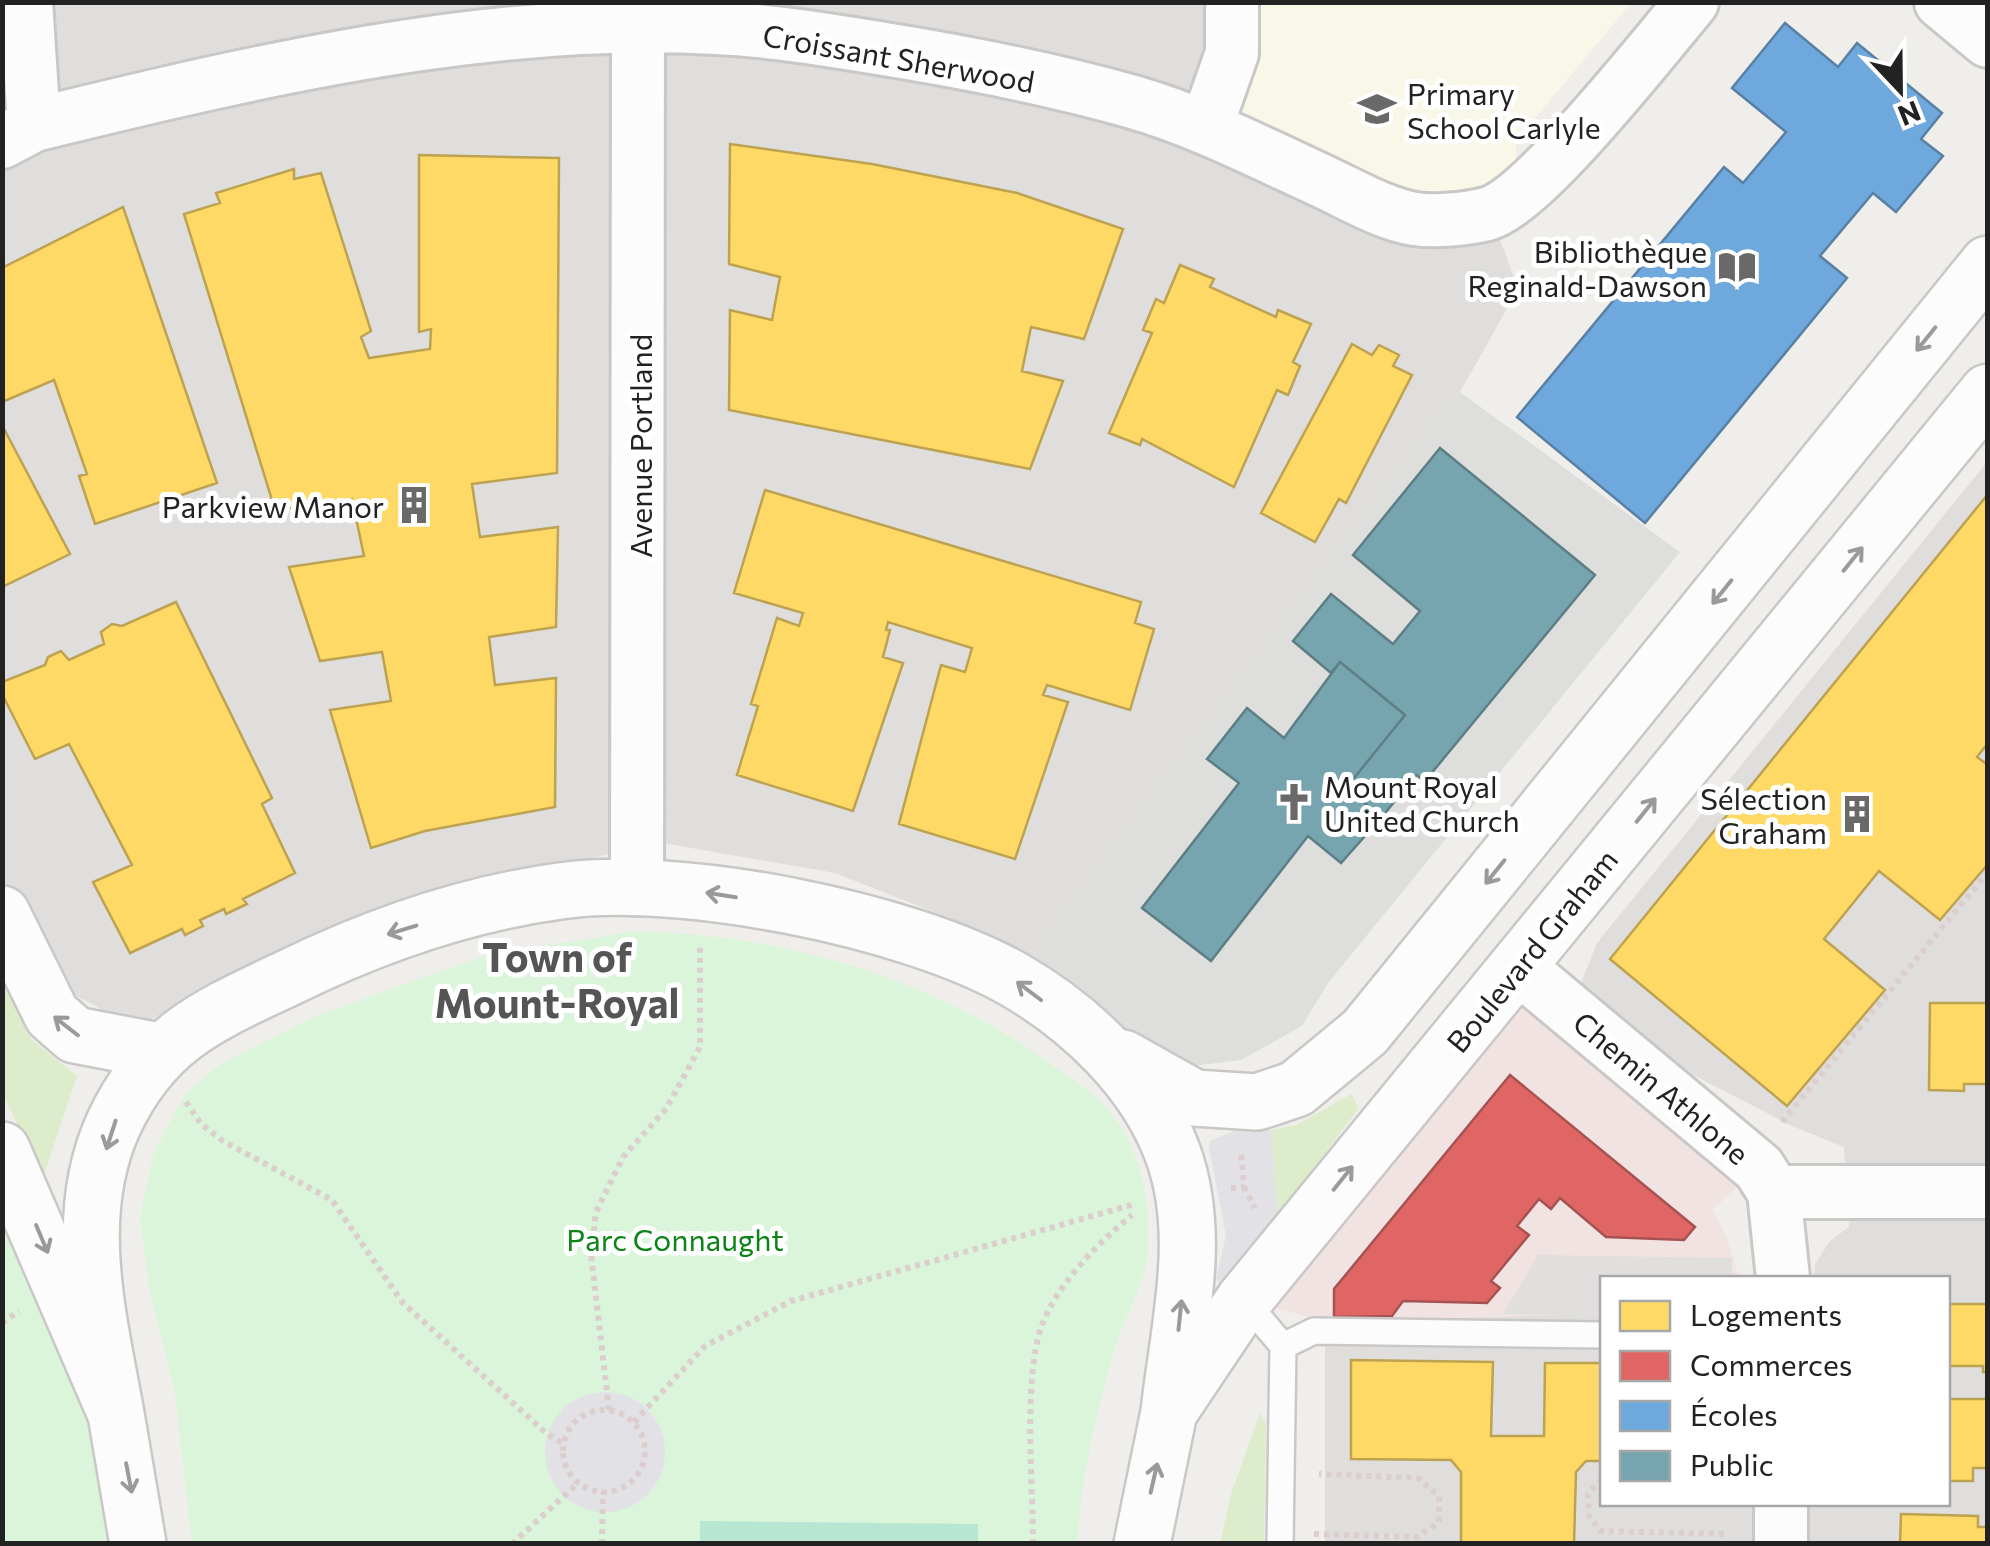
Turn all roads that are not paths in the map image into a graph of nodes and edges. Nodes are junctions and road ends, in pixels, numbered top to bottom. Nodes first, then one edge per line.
1 (26, 2) edge
2 (1232, 2) edge
3 (1692, 2) edge
4 (1941, 2) edge
5 (638, 15) edge
6 (1988, 41) edge
7 (1206, 127) junction
8 (18, 133) edge
9 (1988, 264) edge
10 (1988, 392) edge
11 (636, 888) junction
12 (2, 914) edge
13 (1517, 966) junction
14 (1108, 1049) junction
15 (168, 1070) junction
16 (2, 1150) edge
17 (1774, 1192) junction
18 (1988, 1192) edge
19 (1783, 1276) edge
20 (1244, 1300) junction
21 (1600, 1335) edge
22 (1283, 1346) junction
23 (1169, 1412) junction
24 (116, 1414) junction
25 (1781, 1506) edge
26 (1757, 1539) edge
27 (138, 1544) edge
28 (1142, 1544) edge
29 (1280, 1544) edge

1 - 8 street
2 - 7 street
3 - 7 street, Croissant Sherwood
4 - 6 street
5 - 7 street, Croissant Sherwood
5 - 8 street, Croissant Sherwood
5 - 11 street, Avenue Portland
9 -> 14 street
13 -> 10 street, Boulevard Graham
14 -> 11 street
11 -> 15 street
15 -> 12 street
13 - 17 street, Chemin Athlone
20 -> 13 street, Boulevard Graham
23 -> 14 street
15 -> 24 street
16 -> 24 street
17 - 18 street, Chemin Athlone
17 - 19 street
20 - 22 lane
20 - 23 street, Boulevard Graham
21 - 22 lane
22 - 29 lane
28 -> 23 street, Boulevard Graham
24 -> 27 street
25 - 26 street

